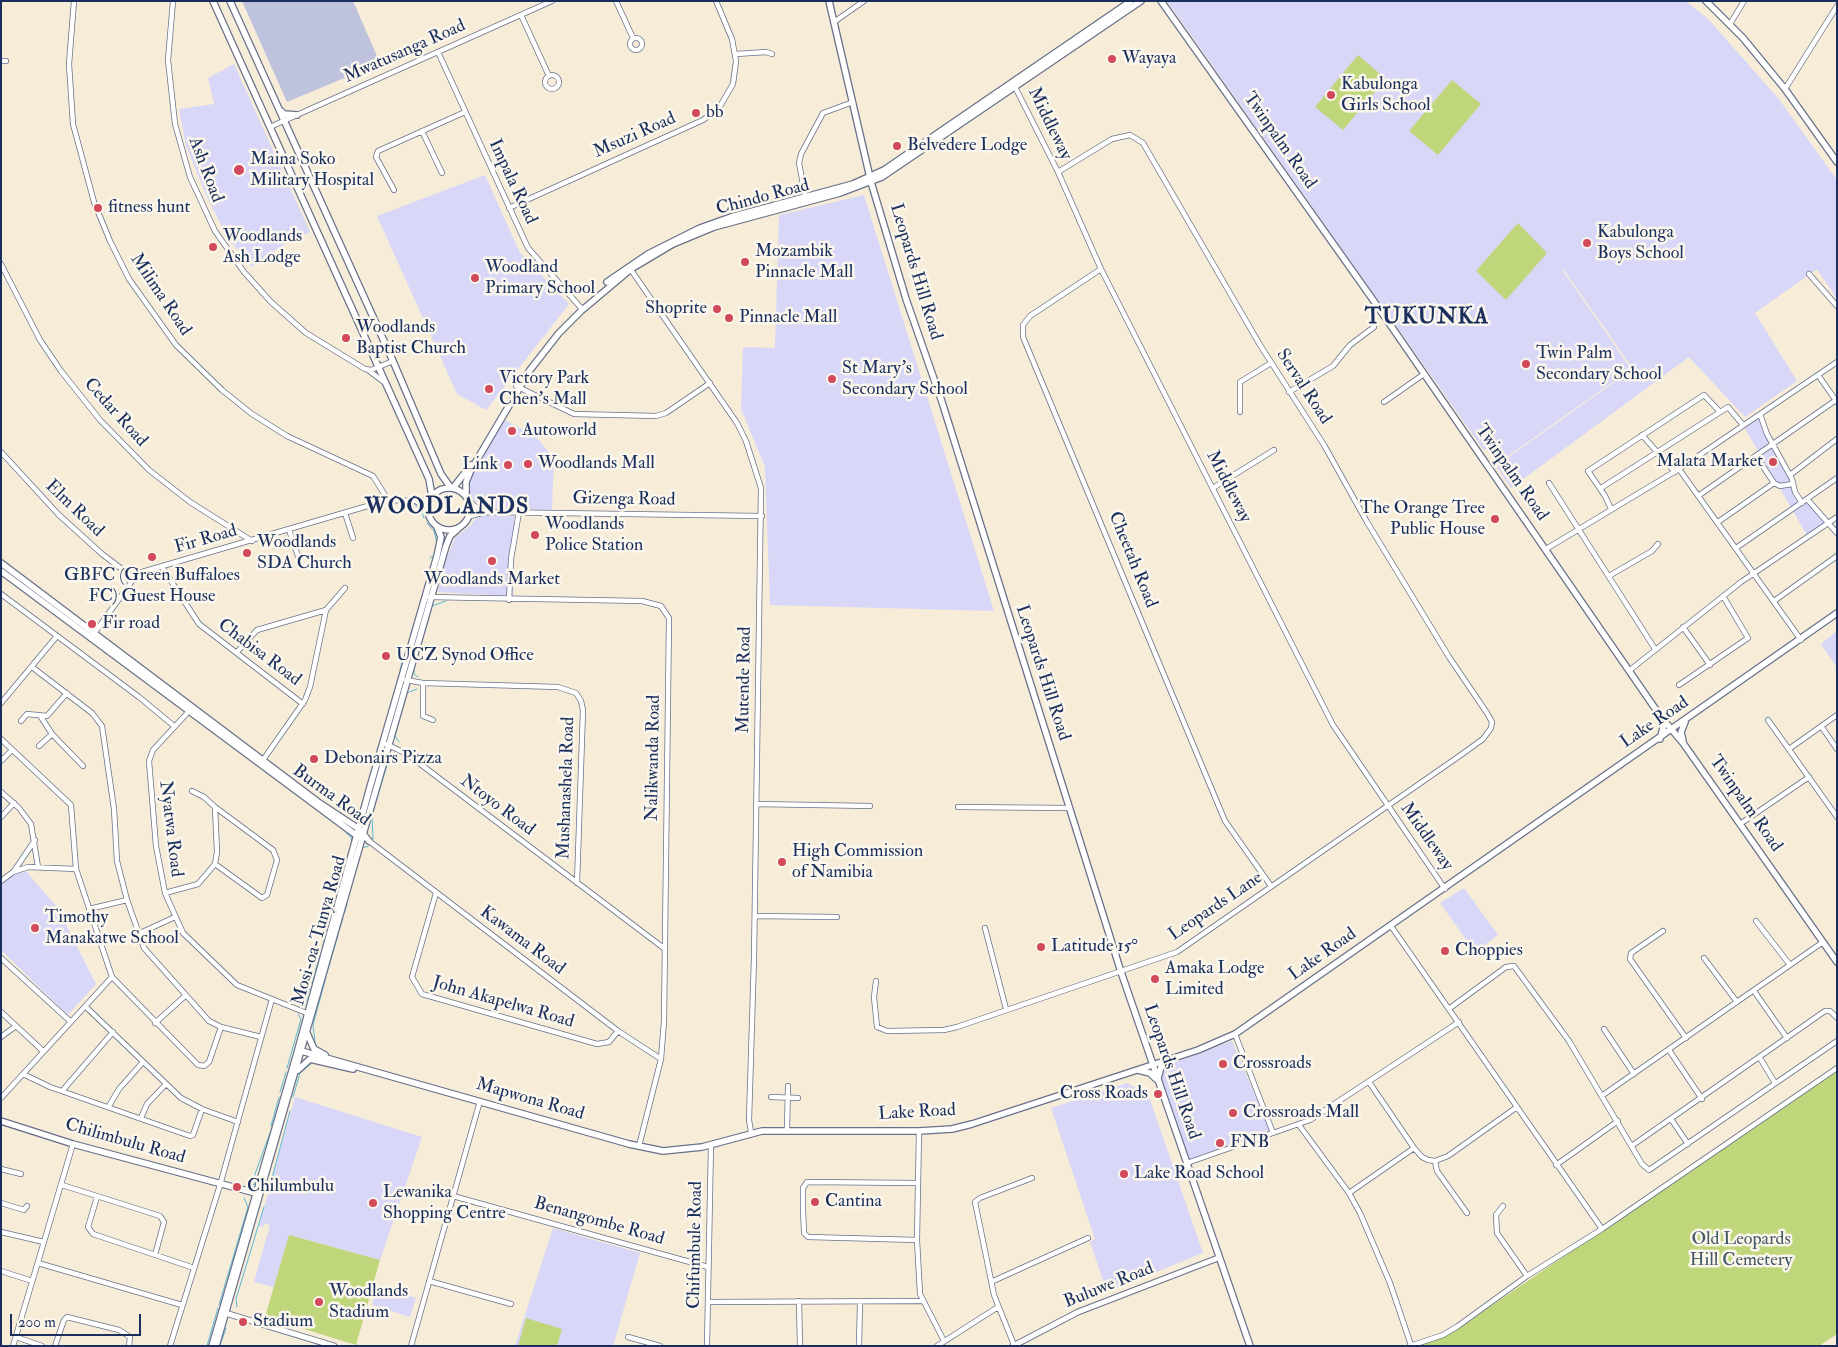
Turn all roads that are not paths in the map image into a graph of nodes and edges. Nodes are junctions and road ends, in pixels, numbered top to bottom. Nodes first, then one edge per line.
1 (74, 1) edge
2 (173, 1) edge
3 (213, 1) edge
4 (230, 1) edge
5 (552, 1) edge
6 (616, 1) edge
7 (716, 1) edge
8 (829, 1) edge
9 (864, 1) edge
10 (1130, 1) edge
11 (1141, 1) edge
12 (1161, 1) edge
13 (1706, 1) edge
14 (1744, 1) edge
15 (1837, 6) edge
16 (521, 15) junction
17 (834, 22) junction
18 (1730, 24) junction
19 (633, 38) dead end
20 (438, 52) junction
21 (736, 54) junction
22 (772, 54) dead end
23 (549, 76) dead end
24 (1014, 85) junction
25 (1786, 89) junction
26 (853, 102) junction
27 (280, 110) junction
28 (465, 112) junction
29 (297, 115) junction
30 (284, 121) junction
31 (270, 127) junction
32 (422, 131) junction
33 (1837, 162) edge
34 (867, 163) junction
35 (884, 170) junction
36 (442, 172) dead end
37 (1058, 172) junction
38 (882, 177) junction
39 (871, 179) junction
40 (859, 184) junction
41 (394, 190) dead end
42 (876, 194) junction
43 (806, 200) junction
44 (509, 208) junction
45 (1, 264) edge
46 (630, 268) junction
47 (1101, 269) junction
48 (1809, 274) dead end
49 (1837, 306) edge
50 (581, 308) junction
51 (1374, 327) dead end
52 (393, 361) junction
53 (1837, 362) edge
54 (1271, 363) junction
55 (379, 367) junction
56 (365, 368) junction
57 (1424, 374) junction
58 (1818, 375) junction
59 (710, 384) junction
60 (387, 385) junction
61 (518, 386) junction
62 (1289, 392) junction
63 (1836, 401) edge
64 (1384, 402) dead end
65 (1240, 412) dead end
66 (1720, 412) junction
67 (1760, 414) junction
68 (1744, 425) junction
69 (1642, 435) junction
70 (1837, 440) edge
71 (1773, 445) junction
72 (1274, 450) dead end
73 (1, 452) edge
74 (1656, 453) junction
75 (1756, 456) junction
76 (1677, 471) junction
77 (1790, 475) junction
78 (1837, 478) edge
79 (1549, 484) dead end
80 (1774, 484) junction
81 (1792, 484) junction
82 (452, 488) junction
83 (1214, 488) junction
84 (1600, 488) junction
85 (1698, 496) junction
86 (431, 498) junction
87 (468, 498) junction
88 (1807, 498) junction
89 (388, 500) junction
90 (416, 501) junction
91 (1802, 503) junction
92 (1611, 509) junction
93 (428, 510) junction
94 (486, 512) junction
95 (519, 512) junction
96 (345, 513) junction
97 (470, 516) junction
98 (762, 516) junction
99 (1837, 517) edge
100 (1718, 522) junction
101 (1828, 523) junction
102 (437, 527) junction
103 (458, 529) junction
104 (1578, 529) junction
105 (289, 530) junction
106 (1837, 532) edge
107 (352, 538) dead end
108 (252, 542) junction
109 (1658, 544) dead end
110 (1736, 548) junction
111 (1546, 549) junction
112 (298, 556) dead end
113 (1837, 556) edge
114 (1, 563) edge
115 (162, 567) junction
116 (1, 571) edge
117 (1755, 574) junction
118 (1609, 576) junction
119 (135, 579) junction
120 (345, 588) dead end
121 (1, 594) edge
122 (1723, 596) junction
123 (428, 597) junction
124 (509, 600) junction
125 (1774, 601) junction
126 (326, 610) junction
127 (1837, 614) edge
128 (1683, 627) junction
129 (57, 636) junction
130 (93, 636) junction
131 (1800, 640) junction
132 (1654, 649) junction
133 (237, 652) junction
134 (1710, 665) junction
135 (32, 667) junction
136 (1630, 670) junction
137 (404, 679) junction
138 (423, 683) junction
139 (1679, 686) dead end
140 (67, 693) junction
141 (1, 703) edge
142 (303, 704) junction
143 (191, 708) junction
144 (1837, 715) edge
145 (41, 717) junction
146 (1661, 717) junction
147 (433, 720) dead end
148 (1768, 720) dead end
149 (21, 721) dead end
150 (1685, 722) junction
151 (174, 726) junction
152 (1821, 726) junction
153 (1491, 728) joint
154 (1672, 730) junction
155 (52, 734) junction
156 (1, 739) edge
157 (1660, 739) junction
158 (1683, 743) junction
159 (386, 744) junction
160 (39, 746) dead end
161 (1789, 749) junction
162 (1837, 749) edge
163 (12, 750) junction
164 (263, 760) junction
165 (1, 761) edge
166 (83, 766) dead end
167 (1808, 777) junction
168 (192, 791) dead end
169 (1, 792) edge
170 (14, 803) junction
171 (756, 804) junction
172 (870, 806) dead end
173 (1388, 806) junction
174 (215, 807) junction
175 (958, 807) dead end
176 (1068, 808) junction
177 (1, 817) edge
178 (1837, 817) edge
179 (1740, 824) junction
180 (360, 834) junction
181 (35, 840) junction
182 (369, 841) joint
183 (215, 864) junction
184 (38, 867) junction
185 (76, 869) junction
186 (13, 872) junction
187 (1, 881) edge
188 (577, 883) junction
189 (1271, 886) junction
190 (1445, 889) junction
191 (165, 893) junction
192 (436, 893) junction
193 (127, 900) junction
194 (89, 910) junction
195 (755, 916) junction
196 (837, 916) dead end
197 (176, 917) junction
198 (1756, 921) dead end
199 (1391, 926) junction
200 (985, 928) dead end
201 (1663, 931) dead end
202 (138, 934) junction
203 (1823, 942) junction
204 (665, 949) junction
205 (1, 958) edge
206 (1704, 958) dead end
207 (1837, 962) edge
208 (1790, 965) junction
209 (1120, 972) junction
210 (112, 977) junction
211 (876, 981) dead end
212 (1754, 990) junction
213 (185, 996) junction
214 (272, 999) junction
215 (1737, 1002) junction
216 (86, 1007) junction
217 (1450, 1008) junction
218 (1006, 1009) junction
219 (1, 1012) edge
220 (310, 1014) junction
221 (1837, 1018) edge
222 (71, 1022) junction
223 (155, 1022) junction
224 (1459, 1022) junction
225 (16, 1026) junction
226 (221, 1027) junction
227 (1604, 1029) dead end
228 (618, 1031) junction
229 (113, 1032) junction
230 (307, 1033) junction
231 (1235, 1034) junction
232 (1, 1037) edge
233 (261, 1037) junction
234 (1686, 1038) junction
235 (1786, 1038) junction
236 (1837, 1041) edge
237 (1146, 1049) junction
238 (300, 1050) junction
239 (1670, 1050) junction
240 (43, 1051) junction
241 (1172, 1058) junction
242 (1760, 1058) junction
243 (661, 1059) junction
244 (1164, 1060) junction
245 (143, 1062) junction
246 (1152, 1064) junction
247 (359, 1067) junction
248 (1837, 1068) edge
249 (1136, 1069) junction
250 (370, 1071) junction
251 (23, 1074) junction
252 (1634, 1074) junction
253 (294, 1078) junction
254 (1157, 1080) junction
255 (1369, 1082) junction
256 (1775, 1083) junction
257 (166, 1084) junction
258 (788, 1086) dead end
259 (62, 1090) junction
260 (1603, 1095) junction
261 (771, 1096) dead end
262 (788, 1097) junction
263 (1, 1098) edge
264 (798, 1098) dead end
265 (1702, 1098) junction
266 (480, 1102) junction
267 (109, 1106) junction
268 (1517, 1107) junction
269 (202, 1108) junction
270 (141, 1118) junction
271 (1671, 1119) junction
272 (1, 1121) edge
273 (1618, 1121) junction
274 (238, 1122) junction
275 (1299, 1125) junction
276 (787, 1129) junction
277 (918, 1131) junction
278 (751, 1132) junction
279 (1273, 1133) junction
280 (73, 1144) junction
281 (711, 1144) junction
282 (1688, 1144) junction
283 (1633, 1145) junction
284 (638, 1146) junction
285 (1414, 1148) junction
286 (1435, 1160) junction
287 (1187, 1164) junction
288 (1556, 1165) junction
289 (1, 1169) edge
290 (21, 1174) dead end
291 (1032, 1178) dead end
292 (916, 1183) junction
293 (62, 1185) junction
294 (220, 1185) junction
295 (1349, 1193) junction
296 (453, 1196) junction
297 (97, 1197) junction
298 (257, 1197) junction
299 (1, 1204) edge
300 (27, 1206) dead end
301 (1503, 1206) dead end
302 (1467, 1213) dead end
303 (1602, 1229) junction
304 (1, 1232) edge
305 (1088, 1238) dead end
306 (917, 1240) junction
307 (44, 1242) junction
308 (155, 1256) junction
309 (1218, 1258) junction
310 (38, 1263) junction
311 (708, 1267) junction
312 (194, 1268) junction
313 (1, 1271) edge
314 (1528, 1276) junction
315 (32, 1281) junction
316 (429, 1281) junction
317 (991, 1282) junction
318 (922, 1301) junction
319 (708, 1302) junction
320 (799, 1302) junction
321 (860, 1302) junction
322 (511, 1304) dead end
323 (182, 1306) junction
324 (998, 1307) junction
325 (224, 1312) junction
326 (16, 1337) junction
327 (628, 1337) dead end
328 (944, 1341) junction
329 (1014, 1345) edge
330 (13, 1346) edge
331 (42, 1346) edge
332 (55, 1346) edge
333 (128, 1346) edge
334 (170, 1346) edge
335 (212, 1346) edge
336 (216, 1346) edge
337 (334, 1346) edge
338 (411, 1346) edge
339 (660, 1346) edge
340 (707, 1346) edge
341 (800, 1346) edge
342 (859, 1346) edge
343 (937, 1346) edge
344 (1250, 1346) edge
345 (1411, 1346) edge

1 - 89 street, Milima Road
2 - 56 street, Ash Road
3 - 31 main road
4 - 27 main road
5 - 16 street, Mwatusanga Road
6 - 19 street
7 - 21 street, Msuzi Road
8 - 17 main road, Leopards Hill Road
9 - 17 street
10 - 24 main road, Chindo Road
11 - 24 main road, Chindo Road
12 - 57 main road, Twinpalm Road
13 - 18 main road
14 - 18 street
15 - 25 street
16 - 20 street, Mwatusanga Road
16 - 23 street
17 - 26 main road, Leopards Hill Road
18 - 25 main road
20 - 28 street, Impala Road
20 - 29 street, Mwatusanga Road
21 - 22 street
21 - 44 street, Msuzi Road
24 - 35 main road, Chindo Road
24 - 37 street, Middleway
24 - 38 main road, Chindo Road
25 - 33 main road
26 - 34 main road, Leopards Hill Road
26 - 43 street
27 - 29 main road
27 - 30 main road
28 - 32 street
28 - 44 street, Impala Road
29 - 30 street, Mwatusanga Road
30 - 31 street, Mwatusanga Road
30 - 52 main road
31 - 55 main road
32 - 36 street
32 - 41 street
34 - 35 main road
34 - 39 main road, Leopards Hill Road
34 - 40 main road
35 - 39 main road, Chindo Road
37 - 47 street, Middleway
37 - 54 street, Serval Road
38 - 39 main road, Chindo Road
38 - 42 main road
39 - 40 main road, Chindo Road
39 - 42 main road, Leopards Hill Road
40 - 42 main road
40 - 43 main road, Chindo Road
42 - 176 main road, Leopards Hill Road
43 - 46 main road, Chindo Road
44 - 50 street, Impala Road
45 - 108 street, Cedar Road
46 - 50 main road, Chindo Road
46 - 59 street, Mutende Road
47 - 83 street, Middleway
47 - 189 street, Cheetah Road
48 - 49 street
50 - 61 main road, Chindo Road
51 - 62 street
52 - 55 street
52 - 82 main road
53 - 58 street
54 - 62 street, Serval Road
54 - 65 street
55 - 56 street
55 - 60 main road
56 - 60 street, Ash Road
57 - 64 street
57 - 111 main road, Twinpalm Road
58 - 63 street
58 - 67 street
59 - 61 street
59 - 98 street, Mutende Road
60 - 86 main road
61 - 82 main road, Chindo Road
61 - 87 main road, Chindo Road
62 - 153 street, Serval Road
63 - 71 street
66 - 68 street
66 - 69 street
66 - 74 street
67 - 68 street
67 - 71 street
68 - 76 street
69 - 74 street
69 - 84 street
70 - 77 street
71 - 75 street
71 - 77 street
72 - 83 street
73 - 119 street, Elm Road
74 - 76 street
74 - 84 street
75 - 80 street
75 - 85 street
76 - 85 street
76 - 92 street
77 - 81 street
78 - 88 street
79 - 104 street
80 - 81 street
80 - 100 street
81 - 91 street
82 - 86 main road
82 - 87 main road
83 - 173 street, Middleway
84 - 92 street
85 - 100 street
86 - 90 street, Fir Road
86 - 93 main road
87 - 94 street
87 - 97 main road
88 - 91 street
88 - 101 street
89 - 90 street, Fir Road
89 - 96 street, Fir Road
90 - 93 street
91 - 110 street
92 - 104 street
93 - 102 main road
94 - 95 street, Gizenga Road
94 - 97 street, Gizenga Road
95 - 98 street, Gizenga Road
95 - 124 street
96 - 105 street, Fir Road
96 - 107 street
97 - 103 main road
98 - 171 street, Mutende Road
99 - 101 street
100 - 110 street
101 - 106 street
101 - 117 street
102 - 103 main road
102 - 123 main road, Mosi-oa-Tunya Road
103 - 123 main road, Mosi-oa-Tunya Road
104 - 111 street
104 - 118 street
105 - 108 street, Fir Road
105 - 112 street
108 - 115 street, Fir Road
109 - 118 street
110 - 117 street
111 - 136 main road, Twinpalm Road
113 - 125 street
114 - 130 main road, Burma Road
115 - 119 street, Fir Road
115 - 133 street, Chabisa Road
116 - 130 main road, Burma Road
117 - 122 street
117 - 125 street
118 - 132 street
119 - 130 street, Fir Road
120 - 126 street
121 - 129 street
122 - 128 street
122 - 134 street
123 - 124 street, Nalikwanda Road
123 - 137 main road, Mosi-oa-Tunya Road
124 - 204 street, Nalikwanda Road
125 - 131 street
126 - 133 street
126 - 142 street
127 - 131 main road, Lake Road
128 - 132 street
128 - 134 street
129 - 135 street
129 - 151 street
130 - 143 main road, Burma Road
131 - 150 main road, Lake Road
132 - 136 street
133 - 142 street, Chabisa Road
134 - 139 street
135 - 140 street
135 - 141 street
136 - 146 main road, Twinpalm Road
137 - 138 street, Mushanashela Road
137 - 159 main road, Mosi-oa-Tunya Road
138 - 147 street
138 - 188 street, Mushanashela Road
140 - 145 street
140 - 193 street
142 - 164 street, Chabisa Road
143 - 151 street, Nyatwa Road
143 - 164 main road, Burma Road
143 - 180 main road, Burma Road
144 - 152 street
145 - 149 street
145 - 155 street
146 - 154 main road, Twinpalm Road
146 - 157 main road
148 - 161 street
150 - 154 main road, Lake Road
150 - 158 main road
151 - 191 street, Nyatwa Road
152 - 161 street
152 - 162 street
153 - 173 street, Leopards Lane
154 - 157 main road, Lake Road
154 - 158 main road, Twinpalm Road
155 - 160 street
155 - 166 street
156 - 163 street
157 - 190 main road, Lake Road
158 - 179 main road, Twinpalm Road
159 - 180 main road, Mosi-oa-Tunya Road
159 - 188 street, Ntoyo Road
161 - 167 street
163 - 165 street
163 - 185 street
164 - 180 main road, Burma Road
167 - 178 street
167 - 179 street
168 - 174 street
169 - 170 street
170 - 177 street
170 - 181 street
171 - 172 street
171 - 195 street, Mutende Road
173 - 189 street, Leopards Lane
173 - 190 street, Middleway
174 - 183 street
174 - 183 street
175 - 176 street
176 - 209 main road, Leopards Hill Road
179 - 203 main road, Twinpalm Road
180 - 182 main road, Burma Road
180 - 220 main road, Mosi-oa-Tunya Road
181 - 184 street
181 - 186 street
182 - 192 street, Kawama Road
183 - 191 street
184 - 185 street
184 - 186 street
185 - 194 street
186 - 187 street
188 - 204 street, Ntoyo Road
189 - 209 street, Leopards Lane
190 - 199 main road, Lake Road
191 - 197 street, Nyatwa Road
192 - 228 street, Kawama Road
192 - 228 street, John Akapelwa Road
193 - 194 street
193 - 202 street
194 - 210 street
195 - 196 street
195 - 278 street, Mutende Road
197 - 202 street
197 - 214 street, Nyatwa Road
198 - 208 street
199 - 217 street
199 - 231 main road, Lake Road
200 - 218 street
201 - 234 street
202 - 213 street
203 - 207 main road, Twinpalm Road
203 - 208 street
204 - 243 street, Nalikwanda Road
205 - 222 street
206 - 215 street
208 - 212 street
209 - 218 street, Leopards Lane
209 - 237 main road, Leopards Hill Road
210 - 216 street
210 - 223 street
211 - 218 street, Leopards Lane
212 - 215 street
212 - 235 street
213 - 223 street
213 - 226 street
214 - 220 street, Nyatwa Road
214 - 233 street
215 - 234 street
216 - 222 street
216 - 229 street
217 - 224 street
217 - 260 street
219 - 225 street
220 - 230 main road, Mosi-oa-Tunya Road
220 - 238 main road, Mosi-oa-Tunya Road
221 - 235 street
222 - 240 street
223 - 226 street
224 - 255 street
224 - 268 street
225 - 232 street
225 - 240 street
226 - 233 street
227 - 252 street
228 - 243 street, Kawama Road
229 - 245 street
229 - 259 street
230 - 238 main road, Mosi-oa-Tunya Road
230 - 247 main road
231 - 241 main road, Lake Road
231 - 279 street
233 - 274 street
234 - 239 street
235 - 242 street
236 - 256 street
237 - 244 main road
237 - 246 main road, Leopards Hill Road
237 - 249 main road
238 - 247 main road, Mapwona Road
238 - 253 main road, Mosi-oa-Tunya Road
238 - 298 main road, Mosi-oa-Tunya Road
239 - 252 street
239 - 265 street
240 - 251 street
241 - 244 main road, Lake Road
241 - 254 main road
242 - 256 street
242 - 265 street
243 - 284 street, Nalikwanda Road
244 - 246 main road, Lake Road
245 - 257 street
245 - 267 street
246 - 249 main road, Lake Road
246 - 254 main road, Leopards Hill Road
247 - 250 main road, Mapwona Road
248 - 303 street
249 - 254 main road
249 - 277 main road, Lake Road
250 - 253 main road
250 - 266 main road, Mapwona Road
251 - 259 street
251 - 263 street
252 - 260 street
253 - 298 main road, Mosi-oa-Tunya Road
254 - 287 main road, Leopards Hill Road
255 - 275 street
255 - 285 street
256 - 282 street
257 - 269 street
257 - 270 street
258 - 262 street
259 - 267 street
260 - 273 street
261 - 262 street
262 - 264 street
262 - 276 street
265 - 271 street
266 - 284 main road, Mapwona Road
266 - 296 street
267 - 270 street
268 - 286 street
268 - 288 street
269 - 270 street
269 - 274 street
271 - 282 street
271 - 283 street
272 - 280 main road, Chilimbulu Road
273 - 283 street
273 - 288 street
274 - 294 street
275 - 279 street
275 - 295 street
276 - 277 main road, Lake Road
276 - 278 main road, Lake Road
277 - 292 street
278 - 281 main road, Mapwona Road
279 - 287 street
280 - 293 street
280 - 294 main road, Chilimbulu Road
281 - 284 main road, Mapwona Road
281 - 311 street, Chifumbule Road
282 - 283 street
285 - 286 street
285 - 295 street
286 - 302 street
287 - 309 main road, Leopards Hill Road
288 - 303 street
289 - 290 street
291 - 317 street
292 - 306 street
292 - 306 street
293 - 297 street
293 - 307 street
294 - 298 main road, Chilimbulu Road
294 - 312 street
295 - 345 street
296 - 311 street, Benangombe Road
296 - 316 street
297 - 308 street
297 - 308 street
298 - 325 main road, Mosi-oa-Tunya Road
299 - 300 street
301 - 314 street
303 - 314 street
304 - 307 street
305 - 317 street
306 - 318 street
307 - 310 street
308 - 312 street
309 - 329 street, Buluwe Road
309 - 344 main road, Leopards Hill Road
310 - 315 street
310 - 323 street
311 - 319 street, Chifumbule Road
312 - 323 street
313 - 315 street
314 - 345 street
315 - 326 street
316 - 322 street
316 - 338 street
317 - 324 street
318 - 321 street
318 - 328 street
319 - 320 street
319 - 340 street, Chifumbule Road
320 - 321 street
320 - 341 street
321 - 342 street
323 - 334 street
324 - 328 street
324 - 329 street
325 - 335 main road, Mosi-oa-Tunya Road
325 - 336 main road, Mosi-oa-Tunya Road
325 - 337 street
326 - 330 street
326 - 331 street
327 - 339 street
328 - 343 street
332 - 333 street

